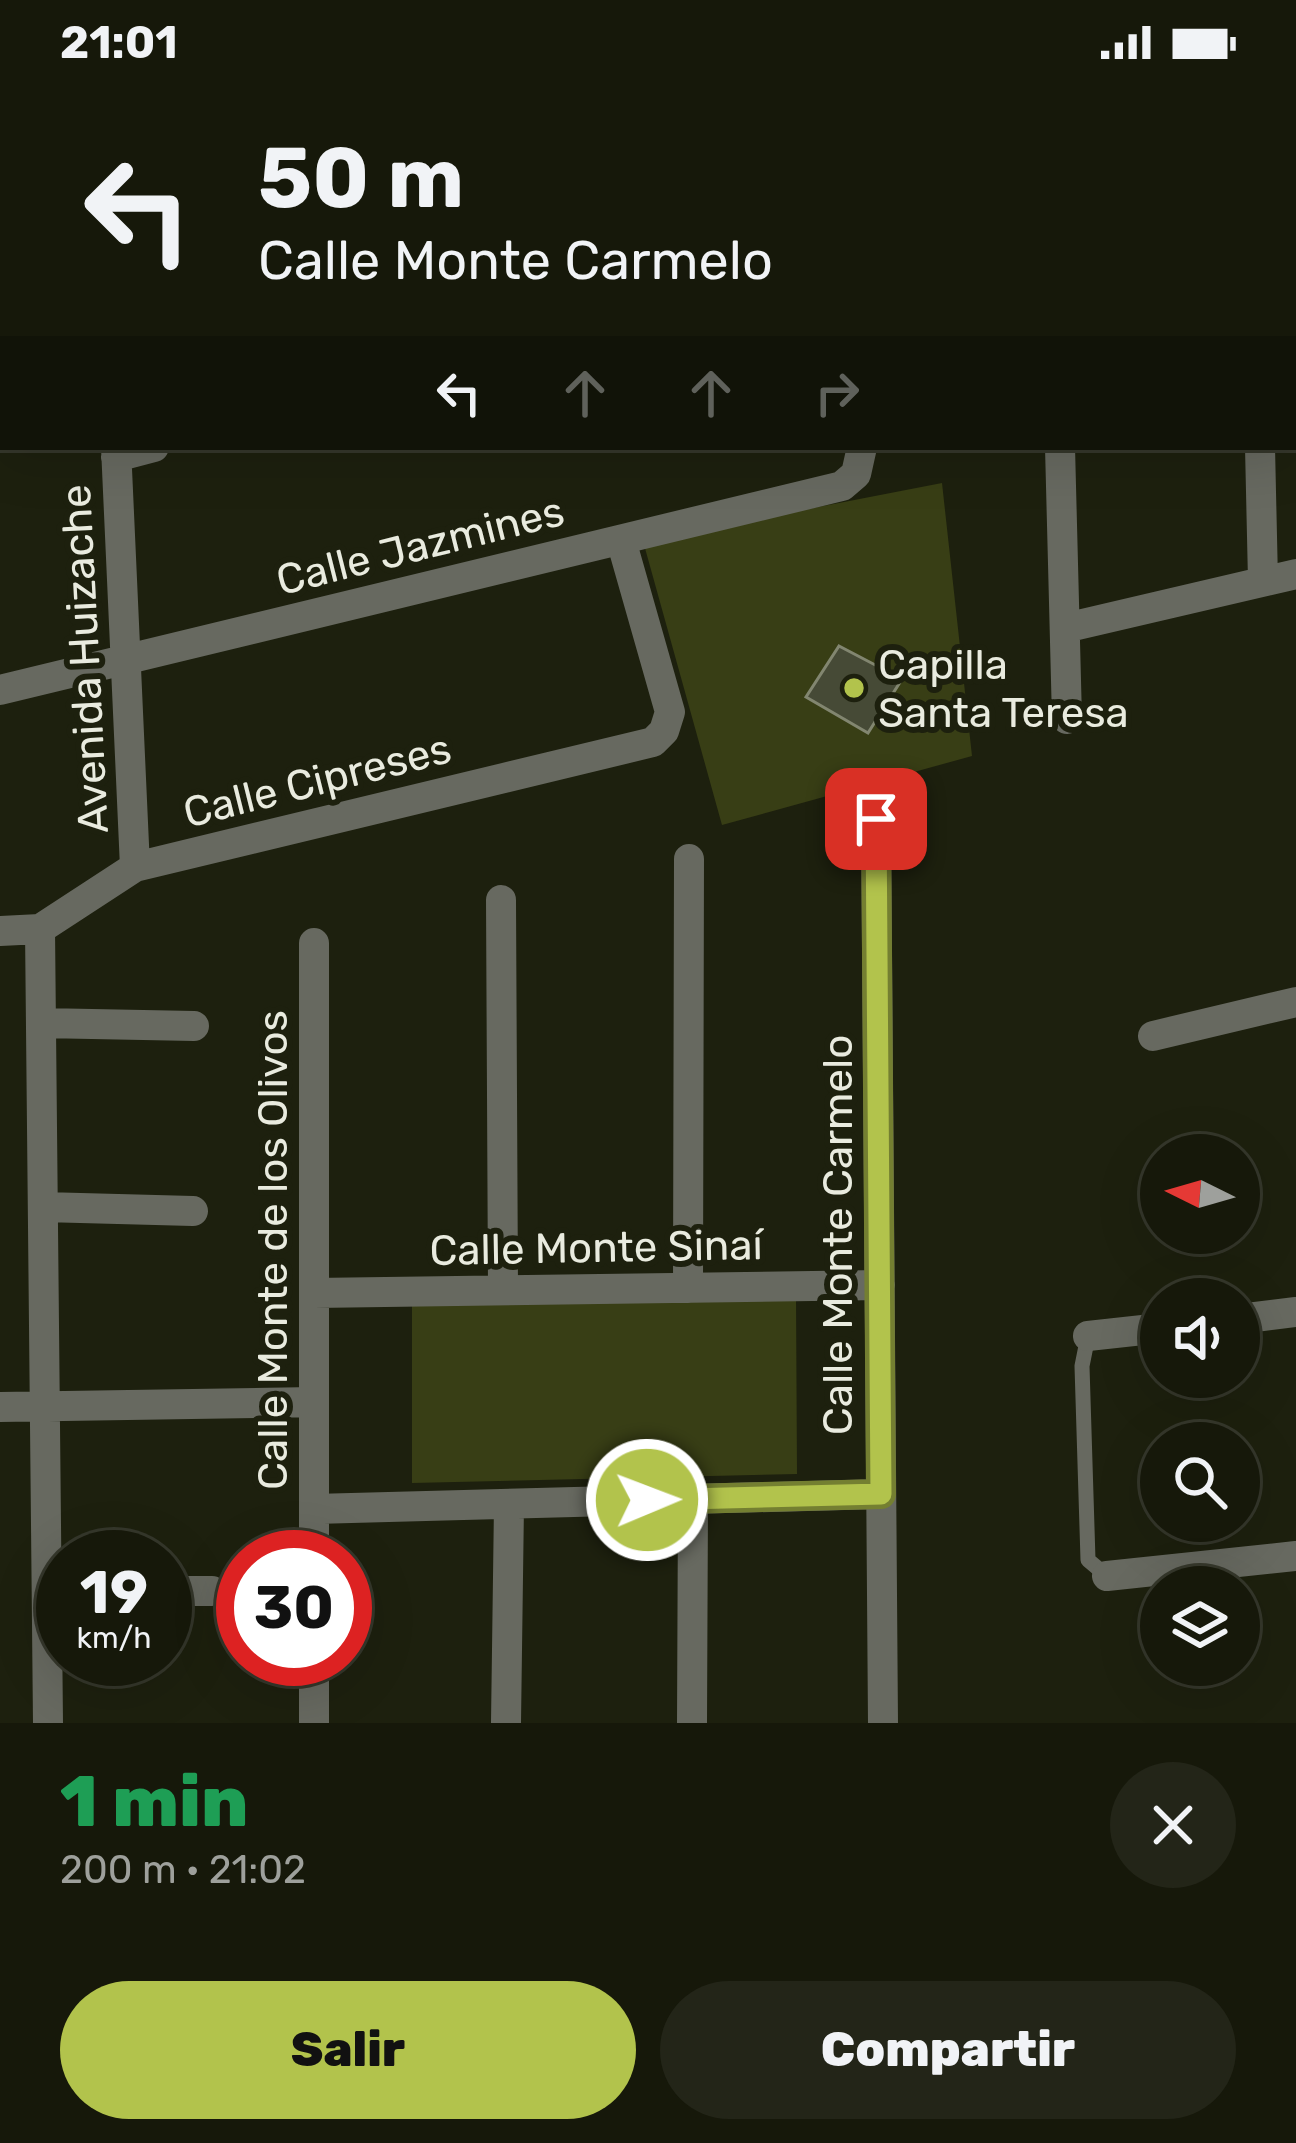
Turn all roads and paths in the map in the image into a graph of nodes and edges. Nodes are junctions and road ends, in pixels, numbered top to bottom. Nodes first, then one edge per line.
1 (1060, 450) edge
2 (1260, 450) edge
3 (116, 452) edge
4 (859, 460) edge
5 (621, 540) junction
6 (1296, 574) edge
7 (1263, 581) junction
8 (1065, 628) junction
9 (125, 660) junction
10 (0, 690) edge
11 (1067, 719) dead end
12 (876, 819) dead end
13 (688, 859) dead end
14 (135, 867) junction
15 (501, 900) dead end
16 (40, 929) junction
17 (0, 931) edge
18 (314, 943) dead end
19 (1296, 1001) edge
20 (40, 1023) junction
21 (194, 1026) dead end
22 (1153, 1036) dead end
23 (43, 1207) junction
24 (193, 1211) dead end
25 (880, 1285) junction
26 (688, 1288) junction
27 (502, 1291) junction
28 (314, 1293) junction
29 (1296, 1312) edge
30 (1260, 1316) edge
31 (1140, 1330) edge
32 (1088, 1336) joint
33 (314, 1402) junction
34 (45, 1406) junction
35 (0, 1407) edge
36 (881, 1494) junction
37 (693, 1499) junction
38 (509, 1504) junction
39 (314, 1509) junction
40 (52, 1530) edge
41 (314, 1530) edge
42 (1296, 1556) edge
43 (1107, 1576) joint
44 (192, 1591) edge
45 (212, 1591) dead end
46 (50, 1686) edge
47 (314, 1686) edge
48 (48, 1723) edge
49 (314, 1723) edge
50 (506, 1723) edge
51 (692, 1723) edge
52 (883, 1723) edge

1 - 8 street
2 - 7 street
3 - 9 street, Avenida Huizache
4 - 5 street, Calle Jazmines
5 - 9 street, Calle Jazmines
5 - 14 street, Calle Cipreses
6 - 7 street
7 - 8 street
8 - 11 street
9 - 10 street, Calle Jazmines
9 - 14 street, Avenida Huizache
12 - 25 street, Calle Monte Carmelo
13 - 26 street
14 - 16 street, Calle Cipreses
15 - 27 street
16 - 17 street
16 - 20 street
18 - 28 street, Calle Monte de los Olivos
19 - 22 street
20 - 21 street
20 - 23 street
23 - 24 street
23 - 34 street
25 - 26 street, Calle Monte Sinaí
25 - 36 street, Calle Monte Carmelo
26 - 27 street, Calle Monte Sinaí
27 - 28 street, Calle Monte Sinaí
28 - 33 street, Calle Monte de los Olivos
29 - 30 street
31 - 32 street
32 - 43 lane
33 - 34 street
33 - 39 street, Calle Monte de los Olivos
34 - 35 street
34 - 40 street
36 - 37 street
36 - 52 street, Calle Monte Carmelo
37 - 38 street
37 - 51 street
38 - 39 street
38 - 50 street
39 - 41 street, Calle Monte de los Olivos
42 - 43 street
44 - 45 street
46 - 48 street
47 - 49 street

